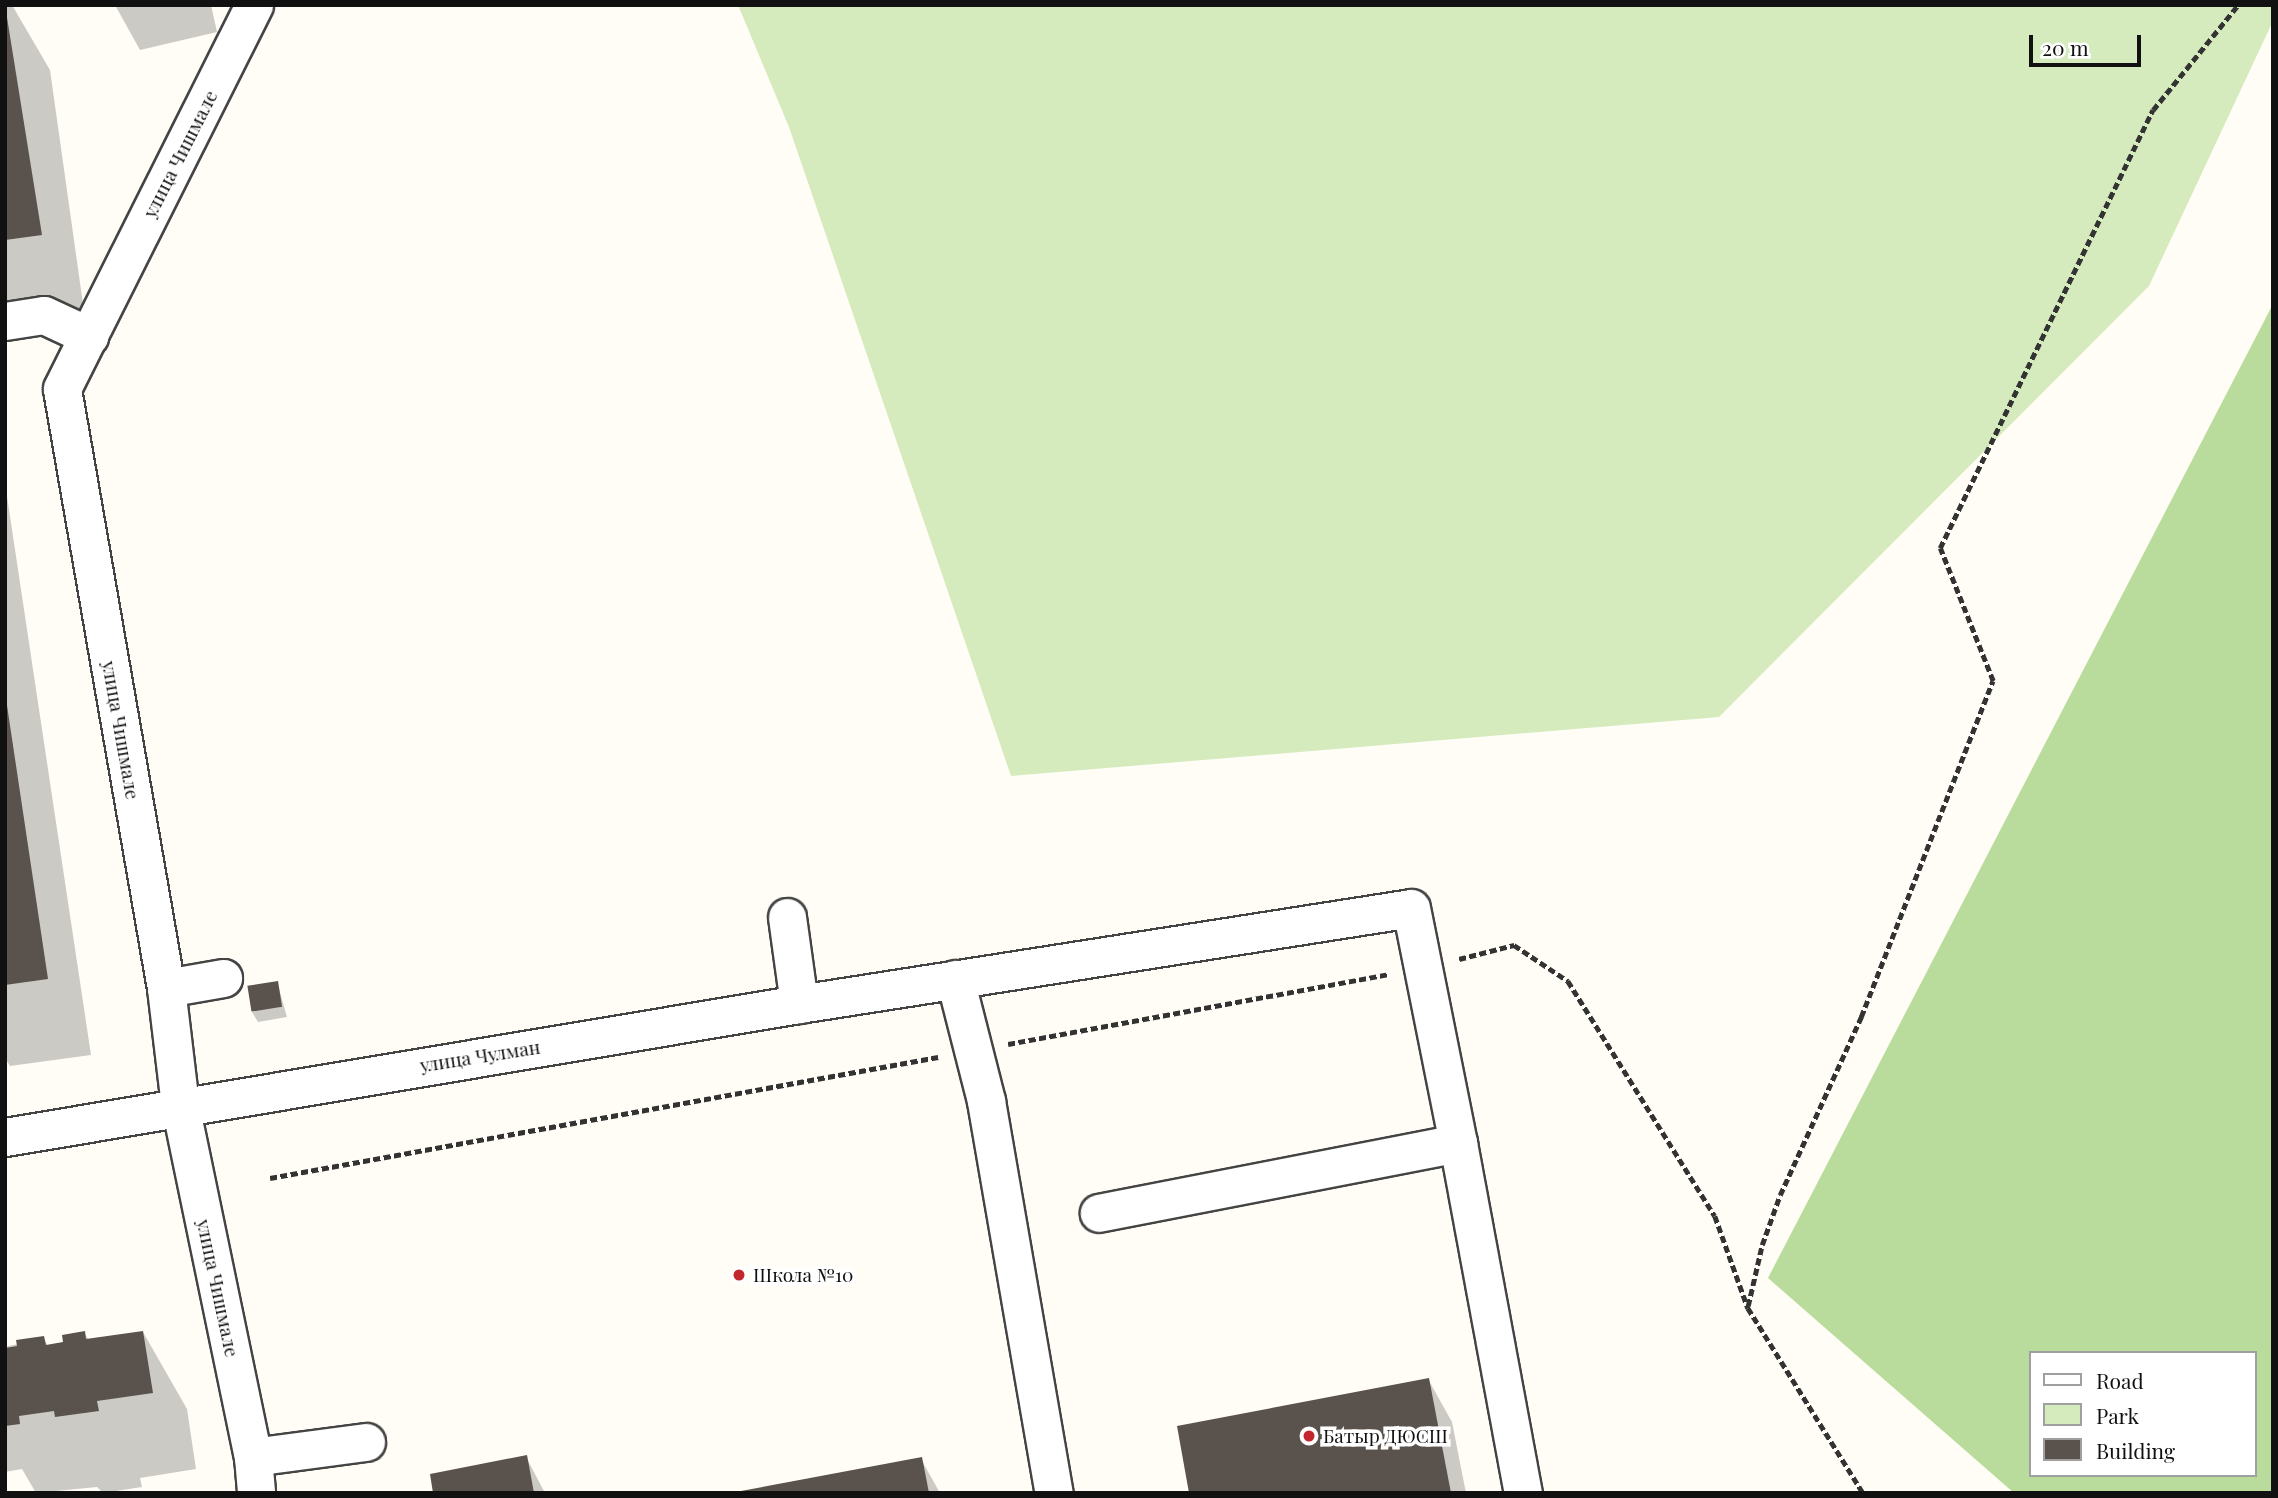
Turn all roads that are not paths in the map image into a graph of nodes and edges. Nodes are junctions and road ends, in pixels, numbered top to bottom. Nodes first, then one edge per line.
1 (254, 5) edge
2 (5, 321) edge
3 (89, 336) junction
4 (787, 917) dead end
5 (223, 978) dead end
6 (955, 979) junction
7 (166, 988) junction
8 (799, 1004) junction
9 (180, 1104) junction
10 (5, 1137) edge
11 (1458, 1143) junction
12 (1099, 1213) dead end
13 (366, 1442) dead end
14 (252, 1483) edge
15 (1054, 1493) edge
16 (1523, 1493) edge

1 - 3 street, улица Чишмале
2 - 3 street
3 - 7 street, улица Чишмале
4 - 8 street
5 - 7 street
6 - 8 street, улица Чулман
6 - 11 street, улица Чулман
6 - 15 street
7 - 9 street, улица Чишмале
8 - 9 street, улица Чулман
9 - 10 street, улица Чулман
9 - 14 street, улица Чишмале
11 - 12 street
11 - 16 street
13 - 14 street

